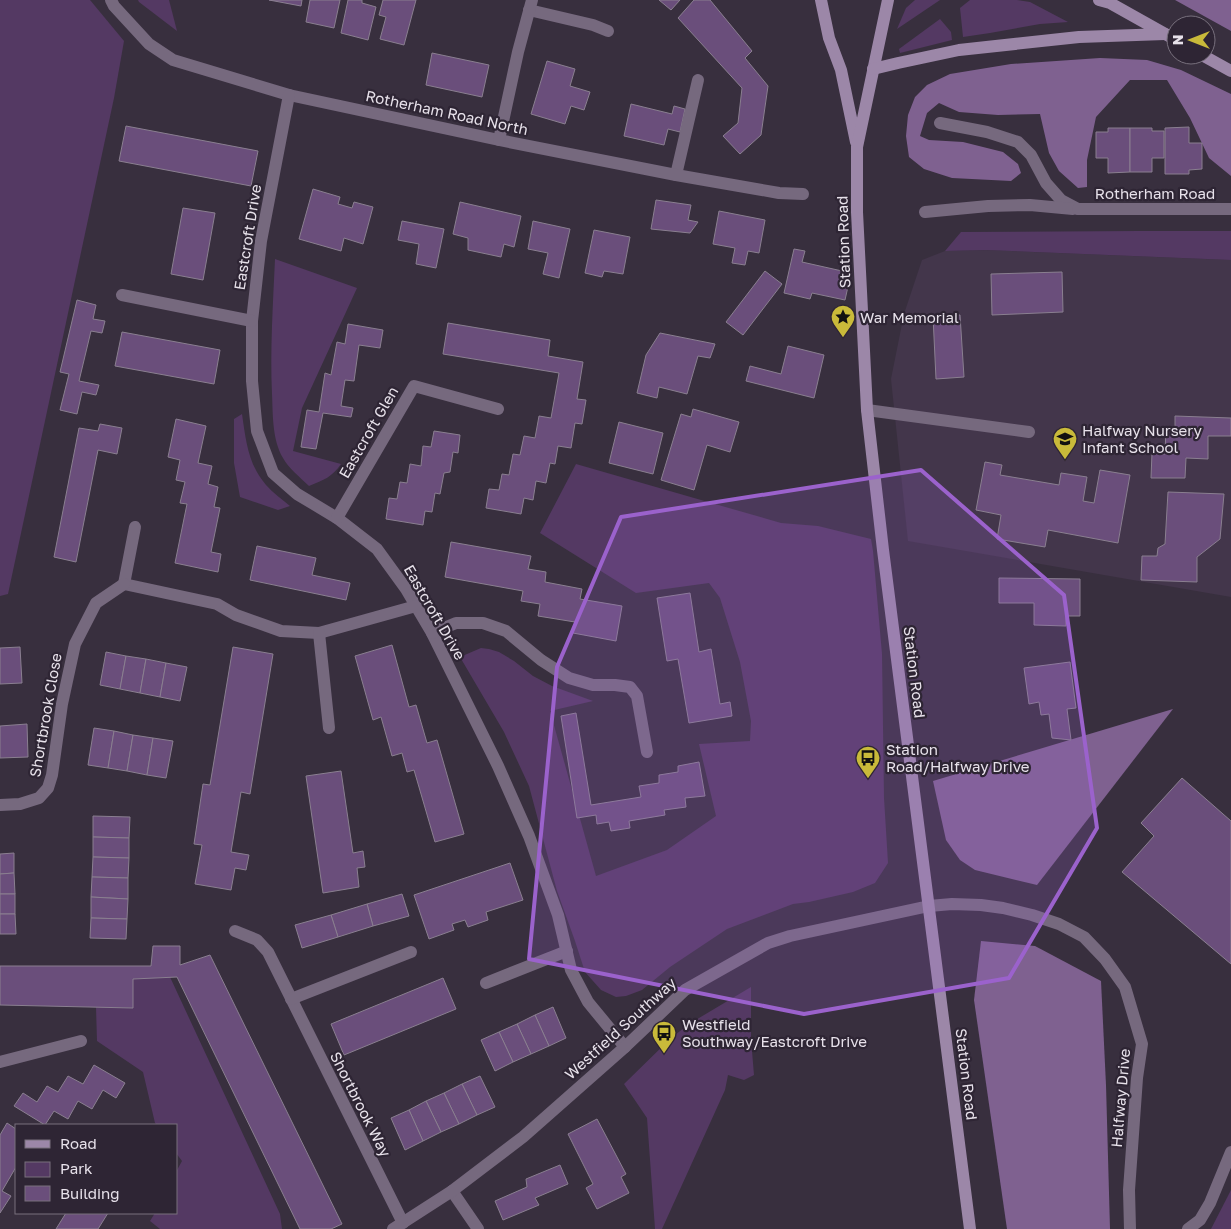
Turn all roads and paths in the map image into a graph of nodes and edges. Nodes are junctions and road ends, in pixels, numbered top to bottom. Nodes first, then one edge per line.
1 (111, 0) edge
2 (821, 0) edge
3 (888, 0) edge
4 (1105, 1) edge
5 (530, 5) edge
6 (608, 31) dead end
7 (1166, 35) edge
8 (1166, 37) edge
9 (1216, 63) edge
10 (873, 69) junction
11 (1231, 71) edge
12 (698, 80) dead end
13 (289, 95) junction
14 (940, 123) dead end
15 (499, 140) junction
16 (857, 147) junction
17 (676, 176) junction
18 (803, 194) dead end
19 (1231, 209) edge
20 (1078, 210) junction
21 (925, 212) dead end
22 (122, 295) dead end
23 (252, 321) junction
24 (498, 409) dead end
25 (867, 410) junction
26 (1028, 432) dead end
27 (337, 518) junction
28 (135, 527) dead end
29 (124, 584) junction
30 (416, 606) junction
31 (320, 633) junction
32 (432, 633) junction
33 (329, 728) dead end
34 (647, 752) dead end
35 (0, 805) edge
36 (929, 906) junction
37 (235, 931) dead end
38 (567, 951) junction
39 (411, 952) dead end
40 (486, 983) dead end
41 (291, 999) junction
42 (81, 1041) dead end
43 (625, 1046) junction
44 (0, 1062) edge
45 (1231, 1152) edge
46 (452, 1191) junction
47 (398, 1226) edge
48 (478, 1229) edge
49 (970, 1229) edge
50 (1130, 1229) edge
51 (1188, 1229) edge

1 - 13 street, Rotherham Road North
2 - 16 main road, Station Road
3 - 10 main road, Station Road
4 - 7 main road
5 - 6 street
5 - 15 street
8 - 10 main road
9 - 11 main road
10 - 16 main road, Station Road
12 - 17 street
13 - 15 street, Rotherham Road North
13 - 23 street, Eastcroft Drive
14 - 20 street
15 - 17 street, Rotherham Road North
16 - 25 main road, Station Road
17 - 18 street, Rotherham Road North
19 - 20 street, Rotherham Road
20 - 21 street, Rotherham Road
22 - 23 street
23 - 27 street, Eastcroft Drive
24 - 27 street, Eastcroft Glen
25 - 26 street
25 - 36 main road, Station Road
27 - 30 street, Eastcroft Drive
28 - 29 street
29 - 31 street
29 - 35 street, Shortbrook Close
30 - 31 street
30 - 32 street, Eastcroft Drive
31 - 33 street
32 - 34 street
32 - 38 street, Eastcroft Drive
36 - 43 street, Westfield Southway
36 - 49 main road, Station Road
36 - 50 street, Halfway Drive
37 - 41 street, Shortbrook Way
38 - 40 street
38 - 43 street, Eastcroft Drive
39 - 41 street
41 - 47 street, Shortbrook Way
42 - 44 street
43 - 46 street, Westfield Southway
45 - 51 street
46 - 47 street, Westfield Southway
46 - 48 street

